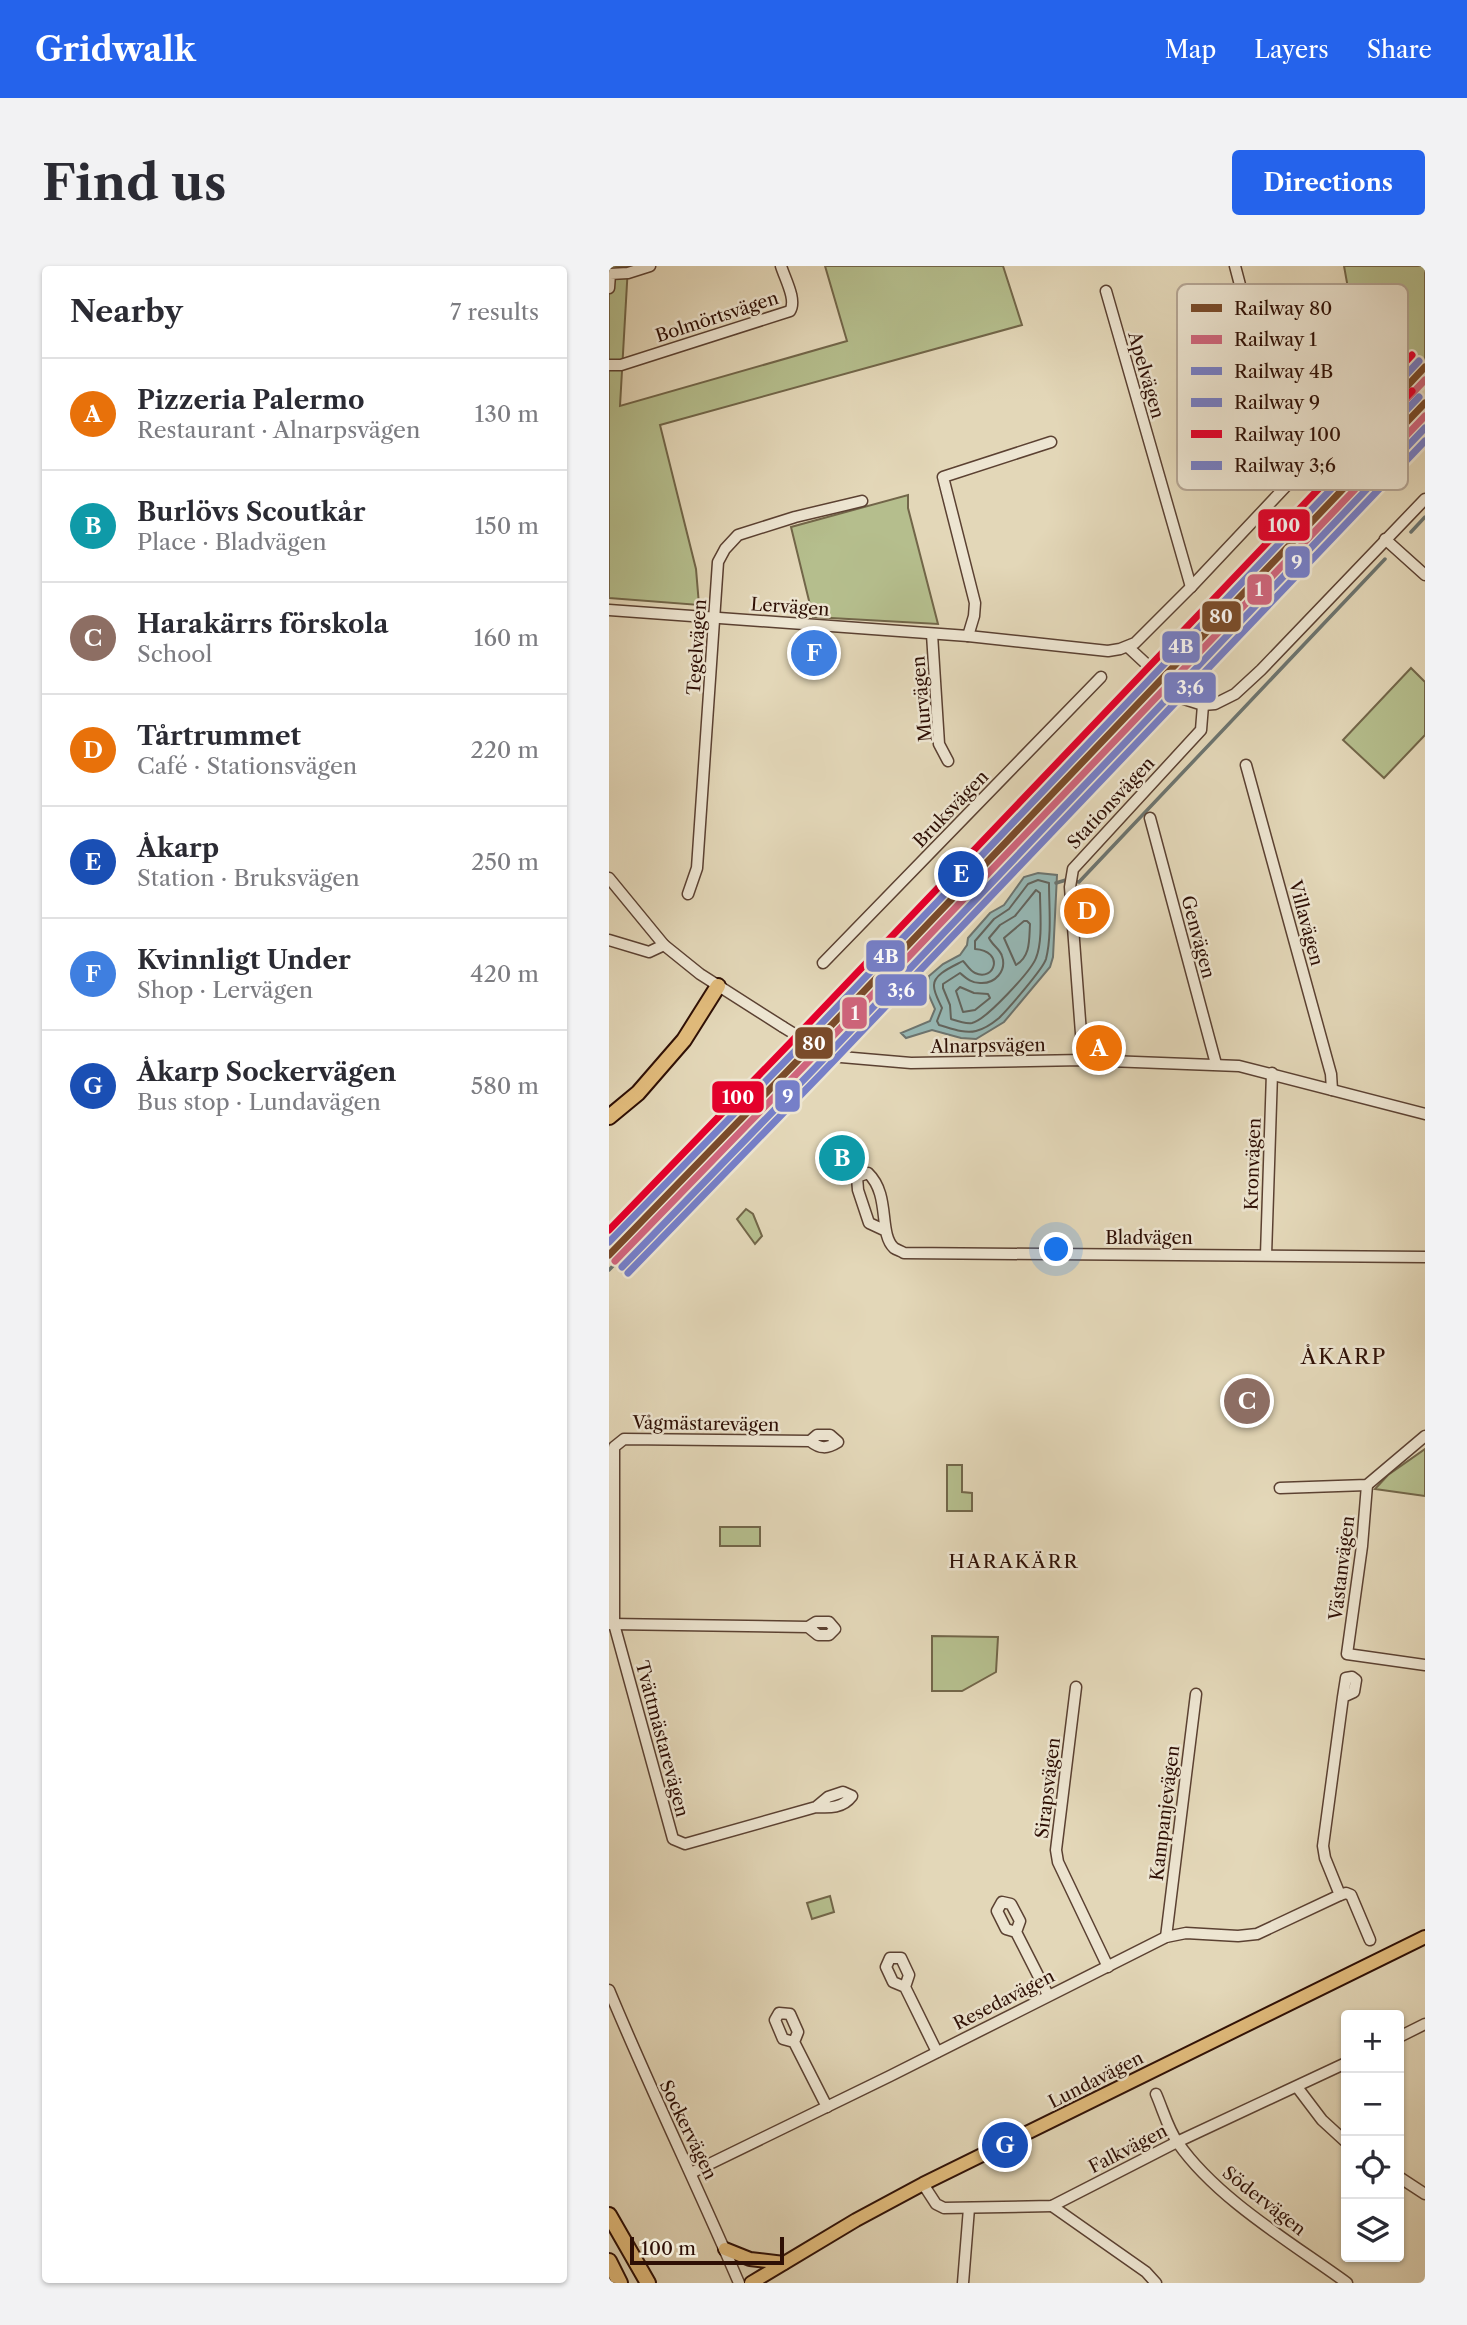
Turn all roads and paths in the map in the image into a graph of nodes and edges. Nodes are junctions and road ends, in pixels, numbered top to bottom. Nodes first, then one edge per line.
1 (650, 266) edge
2 (781, 266) edge
3 (1235, 266) edge
4 (610, 271) edge
5 (1240, 284) edge
6 (609, 288) edge
7 (1106, 291) dead end
8 (609, 365) edge
9 (1051, 442) dead end
10 (1282, 490) edge
11 (1425, 499) edge
12 (862, 501) dead end
13 (1385, 539) junction
14 (1425, 575) edge
15 (1191, 587) junction
16 (609, 610) edge
17 (714, 617) junction
18 (932, 634) junction
19 (968, 636) junction
20 (1128, 647) junction
21 (1101, 677) dead end
22 (1203, 705) junction
23 (948, 761) dead end
24 (1246, 765) dead end
25 (1150, 818) dead end
26 (609, 878) edge
27 (688, 894) dead end
28 (609, 940) edge
29 (664, 945) junction
30 (823, 963) dead end
31 (718, 986) junction
32 (1083, 1060) junction
33 (1216, 1064) junction
34 (1272, 1073) junction
35 (1332, 1090) junction
36 (1425, 1114) edge
37 (609, 1117) edge
38 (884, 1230) junction
39 (1266, 1255) junction
40 (1425, 1256) edge
41 (1425, 1436) edge
42 (810, 1441) dead end
43 (1367, 1485) junction
44 (1280, 1489) dead end
45 (612, 1624) edge
46 (808, 1626) dead end
47 (1422, 1664) edge
48 (1076, 1686) dead end
49 (1196, 1694) dead end
50 (1343, 1697) dead end
51 (816, 1807) dead end
52 (1340, 1895) junction
53 (1016, 1932) dead end
54 (1166, 1937) junction
55 (1425, 1937) edge
56 (1370, 1940) dead end
57 (1108, 1966) junction
58 (905, 1987) dead end
59 (609, 1990) edge
60 (1048, 1995) junction
61 (1425, 2024) edge
62 (1404, 2034) edge
63 (794, 2042) dead end
64 (937, 2052) junction
65 (1341, 2065) edge
66 (1297, 2087) junction
67 (1156, 2094) dead end
68 (827, 2107) junction
69 (1341, 2137) edge
70 (1177, 2142) junction
71 (691, 2173) junction
72 (1404, 2180) edge
73 (923, 2185) junction
74 (1425, 2194) edge
75 (1052, 2206) junction
76 (968, 2208) junction
77 (609, 2216) edge
78 (725, 2249) junction
79 (609, 2261) edge
80 (785, 2263) junction
81 (620, 2283) edge
82 (641, 2283) edge
83 (648, 2283) edge
84 (739, 2283) edge
85 (751, 2283) edge
86 (963, 2283) edge
87 (1156, 2283) edge
88 (1347, 2283) edge

1 - 4 street
2 - 8 street, Bolmörtsvägen
3 - 5 street
4 - 6 street
7 - 15 street, Apelvägen
9 - 19 street
10 - 15 street
11 - 13 street
12 - 17 street, Tegelvägen
13 - 14 street
13 - 22 street
15 - 20 street
16 - 17 street, Lervägen
17 - 18 street, Lervägen
17 - 27 street, Tegelvägen
18 - 19 street, Lervägen
18 - 23 street, Murvägen
19 - 20 street, Lervägen
20 - 22 street
21 - 30 street, Bruksvägen
22 - 32 street, Stationsvägen
24 - 35 street, Villavägen
25 - 33 street, Genvägen
26 - 29 street, Alnarpsvägen
28 - 29 street
29 - 31 street, Alnarpsvägen
31 - 32 street, Alnarpsvägen, bridge
31 - 37 highway
32 - 33 street, Alnarpsvägen
33 - 34 street, Alnarpsvägen
34 - 35 street, Alnarpsvägen
34 - 39 street, Kronvägen
35 - 36 street, Alnarpsvägen
38 - 38 street, Bladvägen
38 - 39 street, Bladvägen
39 - 40 street, Bladvägen
41 - 43 street
42 - 45 street, Vågmästarevägen
43 - 44 street
43 - 47 street, Västanvägen
45 - 46 street
45 - 51 street, Tvättmästarevägen
48 - 57 street, Sirapsvägen
49 - 54 street, Kampanjevägen
50 - 52 street
52 - 54 street, Resedavägen
52 - 56 street
53 - 60 street
54 - 57 street, Resedavägen
55 - 73 main road, Lundavägen
57 - 60 street, Resedavägen
58 - 64 street
59 - 71 street, Sockervägen
60 - 64 street, Resedavägen
61 - 62 street
63 - 68 street
64 - 68 street, Resedavägen
65 - 66 street, Falkvägen
66 - 69 street
66 - 70 street, Falkvägen
67 - 70 street, Södervägen
68 - 71 street, Resedavägen
70 - 75 street, Falkvägen
70 - 88 street, Södervägen
71 - 78 street, Sockervägen
72 - 74 street
73 - 76 street, Falkvägen
73 - 80 main road, Lundavägen
75 - 76 street, Falkvägen
75 - 87 street
76 - 86 street
77 - 82 highway
77 - 83 highway
78 - 80 main road
78 - 84 street, Sockervägen
79 - 81 highway
80 - 85 main road, Lundavägen

